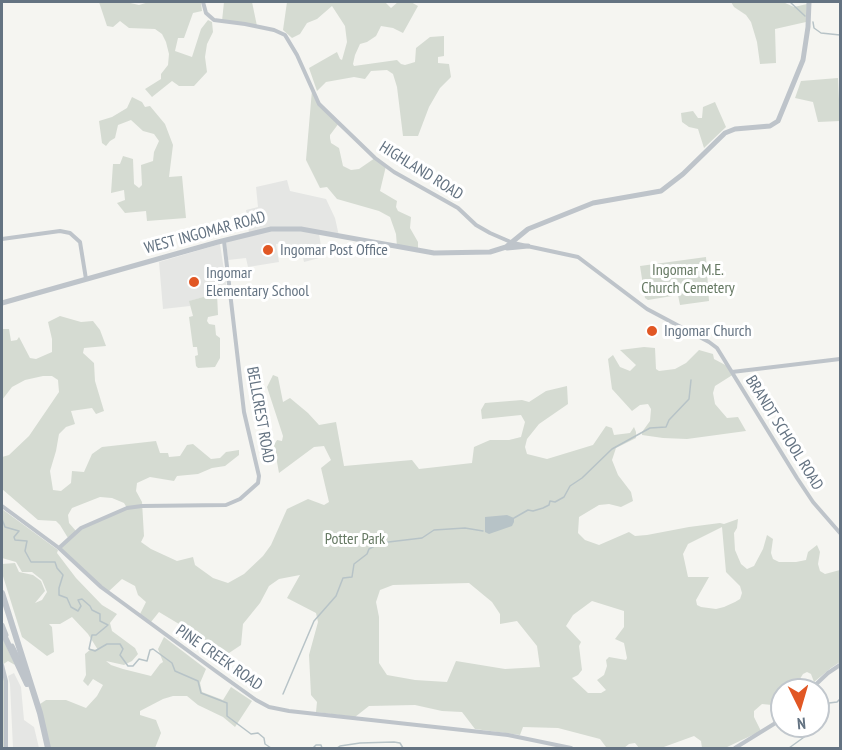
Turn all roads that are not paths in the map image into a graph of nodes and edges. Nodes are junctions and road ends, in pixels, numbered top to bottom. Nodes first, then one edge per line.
1 (203, 2) edge
2 (809, 2) edge
3 (2, 239) edge
4 (224, 240) junction
5 (513, 243) junction
6 (528, 246) junction
7 (500, 250) junction
8 (86, 279) junction
9 (2, 303) edge
10 (840, 359) edge
11 (732, 372) junction
12 (2, 506) edge
13 (840, 533) edge
14 (59, 548) junction
15 (2, 593) edge
16 (2, 625) edge
17 (2, 632) edge
18 (2, 665) edge
19 (840, 665) edge
20 (823, 678) edge
21 (32, 688) junction
22 (770, 726) edge
23 (6, 748) edge
24 (46, 748) edge
25 (571, 748) edge
26 (735, 748) edge

1 - 5 street, HIGHLAND ROAD
2 - 5 main road, WEST INGOMAR ROAD
3 - 8 street
4 - 7 main road, WEST INGOMAR ROAD
4 - 8 main road, WEST INGOMAR ROAD
4 - 14 street, BELLCREST ROAD
5 - 6 street
5 - 7 main road, WEST INGOMAR ROAD
6 - 7 main road
6 - 11 street
8 - 9 main road, WEST INGOMAR ROAD
10 - 11 street
11 - 13 street, BRANDT SCHOOL ROAD
12 - 14 street, PINE CREEK ROAD
14 - 25 street, PINE CREEK ROAD
15 - 21 highway
16 - 21 main road
17 - 24 highway
18 - 23 street
19 - 20 street
21 - 24 highway
22 - 26 street

